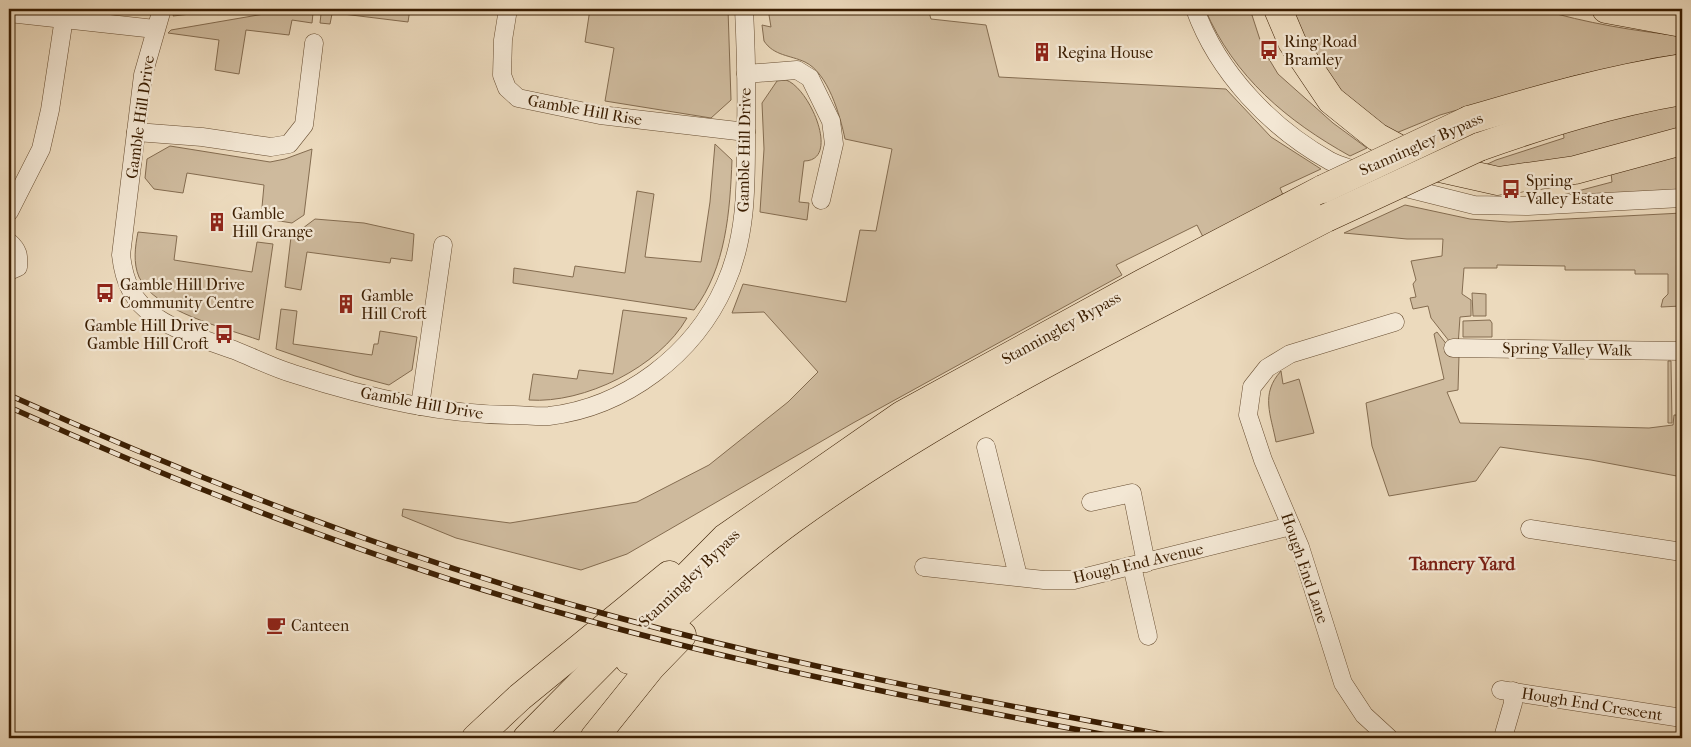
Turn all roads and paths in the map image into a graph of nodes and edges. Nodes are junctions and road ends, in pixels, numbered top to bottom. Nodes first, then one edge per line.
1 (162, 9) edge
2 (508, 9) edge
3 (744, 9) edge
4 (1195, 9) edge
5 (1278, 9) edge
6 (1606, 9) edge
7 (9, 13) edge
8 (64, 18) junction
9 (1682, 22) edge
10 (155, 30) junction
11 (314, 43) dead end
12 (1682, 68) edge
13 (746, 74) junction
14 (1682, 91) edge
15 (136, 132) junction
16 (746, 132) junction
17 (1682, 141) edge
18 (1682, 198) edge
19 (821, 200) dead end
20 (9, 212) edge
21 (9, 242) edge
22 (443, 245) dead end
23 (9, 271) edge
24 (1396, 322) dead end
25 (1453, 348) dead end
26 (1682, 351) edge
27 (420, 406) junction
28 (986, 447) dead end
29 (1090, 502) dead end
30 (792, 520) junction
31 (1291, 526) junction
32 (1530, 530) dead end
33 (725, 538) junction
34 (1682, 552) edge
35 (1139, 564) junction
36 (924, 567) dead end
37 (1018, 576) junction
38 (1148, 636) dead end
39 (1682, 718) edge
40 (1504, 734) dead end
41 (476, 738) edge
42 (527, 738) edge
43 (553, 738) edge
44 (594, 738) edge
45 (1389, 738) edge

1 - 10 street, Gamble Hill Drive
2 - 16 street, Gamble Hill Rise
3 - 13 street, Gamble Hill Drive
4 - 18 street
5 - 17 main road
6 - 9 main road
7 - 8 street
8 - 10 street
8 - 20 street
10 - 15 street, Gamble Hill Drive
11 - 15 street
12 - 33 main road, Stanningley Bypass, bridge
13 - 16 street, Gamble Hill Drive
13 - 19 street
14 - 30 main road, Stanningley Bypass, bridge
15 - 27 street, Gamble Hill Drive
16 - 27 street, Gamble Hill Drive
21 - 23 street
22 - 27 street
24 - 31 street, Hough End Lane
25 - 26 street, Spring Valley Walk
28 - 37 street
29 - 35 street
30 - 43 main road, Stanningley Bypass
30 - 44 main road
31 - 35 street, Hough End Avenue
31 - 45 street, Hough End Lane
32 - 34 street
33 - 41 main road
33 - 42 main road, Stanningley Bypass
35 - 37 street, Hough End Avenue
35 - 38 street
36 - 37 street, Hough End Avenue
39 - 40 street, Hough End Crescent

